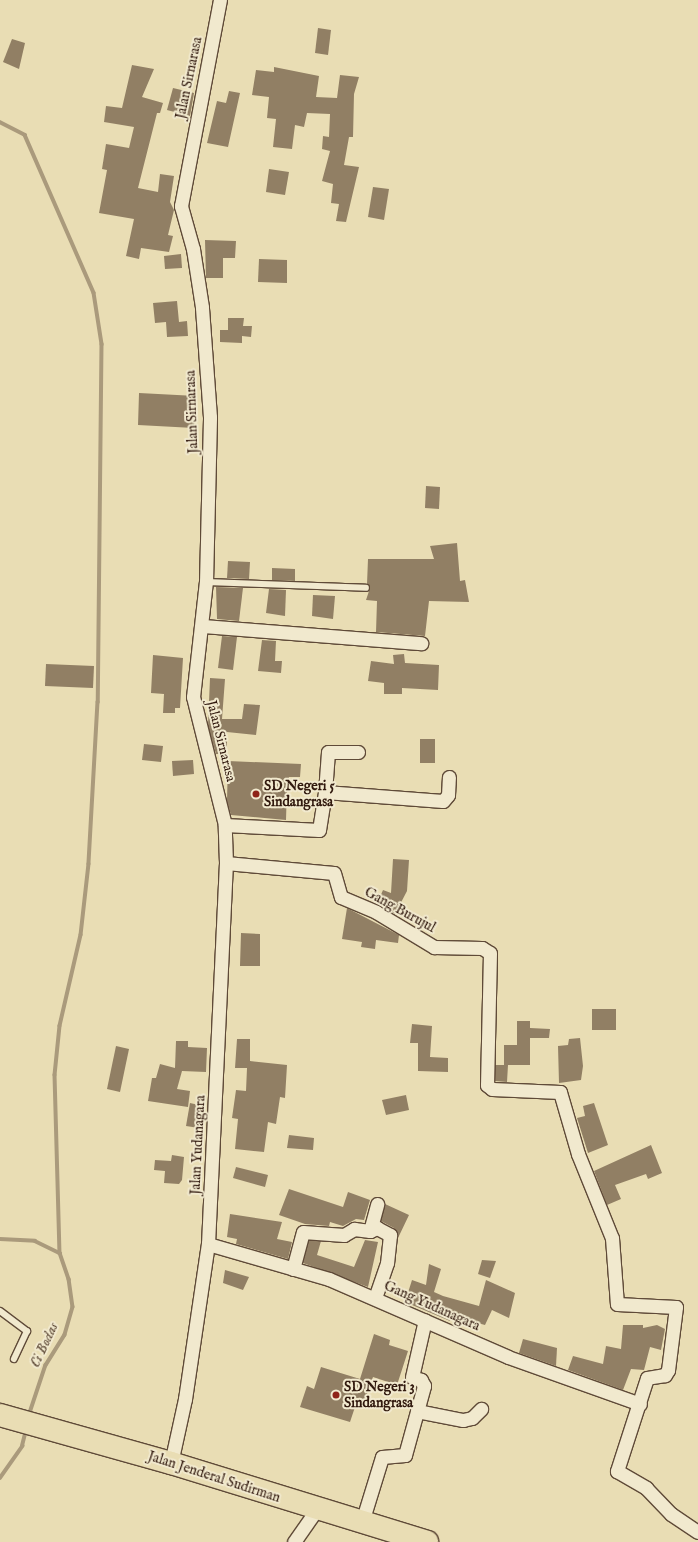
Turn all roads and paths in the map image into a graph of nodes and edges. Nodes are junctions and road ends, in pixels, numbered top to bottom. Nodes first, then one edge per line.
1 (220, 0) edge
2 (206, 582) junction
3 (366, 588) dead end
4 (203, 626) junction
5 (421, 642) dead end
6 (358, 752) dead end
7 (449, 777) dead end
8 (325, 792) junction
9 (225, 825) junction
10 (226, 862) junction
11 (377, 1204) dead end
12 (370, 1231) junction
13 (208, 1244) junction
14 (293, 1269) junction
15 (375, 1298) junction
16 (0, 1311) edge
17 (425, 1320) junction
18 (14, 1359) dead end
19 (640, 1404) junction
20 (481, 1409) dead end
21 (417, 1411) junction
22 (7, 1417) edge
23 (171, 1463) junction
24 (317, 1509) junction
25 (362, 1522) junction
26 (698, 1532) edge
27 (294, 1542) edge
28 (427, 1542) edge

1 - 2 street, Jalan Sirnarasa
2 - 3 lane
2 - 4 street, Jalan Sirnarasa
4 - 5 street
4 - 9 street, Jalan Sirnarasa
6 - 8 street
7 - 8 street
8 - 9 street
9 - 10 street, Jalan Yudanagara
10 - 13 street, Jalan Yudanagara
10 - 19 street, Gang Burujul
11 - 12 street
12 - 14 street
12 - 15 street
13 - 14 street, Gang Yudanagara
13 - 23 street, Jalan Yudanagara
14 - 15 street, Gang Yudanagara
15 - 17 street, Gang Yudanagara
16 - 18 lane
17 - 19 street, Gang Yudanagara
17 - 21 street
19 - 26 street
20 - 21 street
21 - 25 street
22 - 23 highway, Jalan Jenderal Sudirman
23 - 24 highway, Jalan Jenderal Sudirman
24 - 25 highway, Jalan Jenderal Sudirman
24 - 27 street
25 - 28 highway, Jalan Jenderal Sudirman

